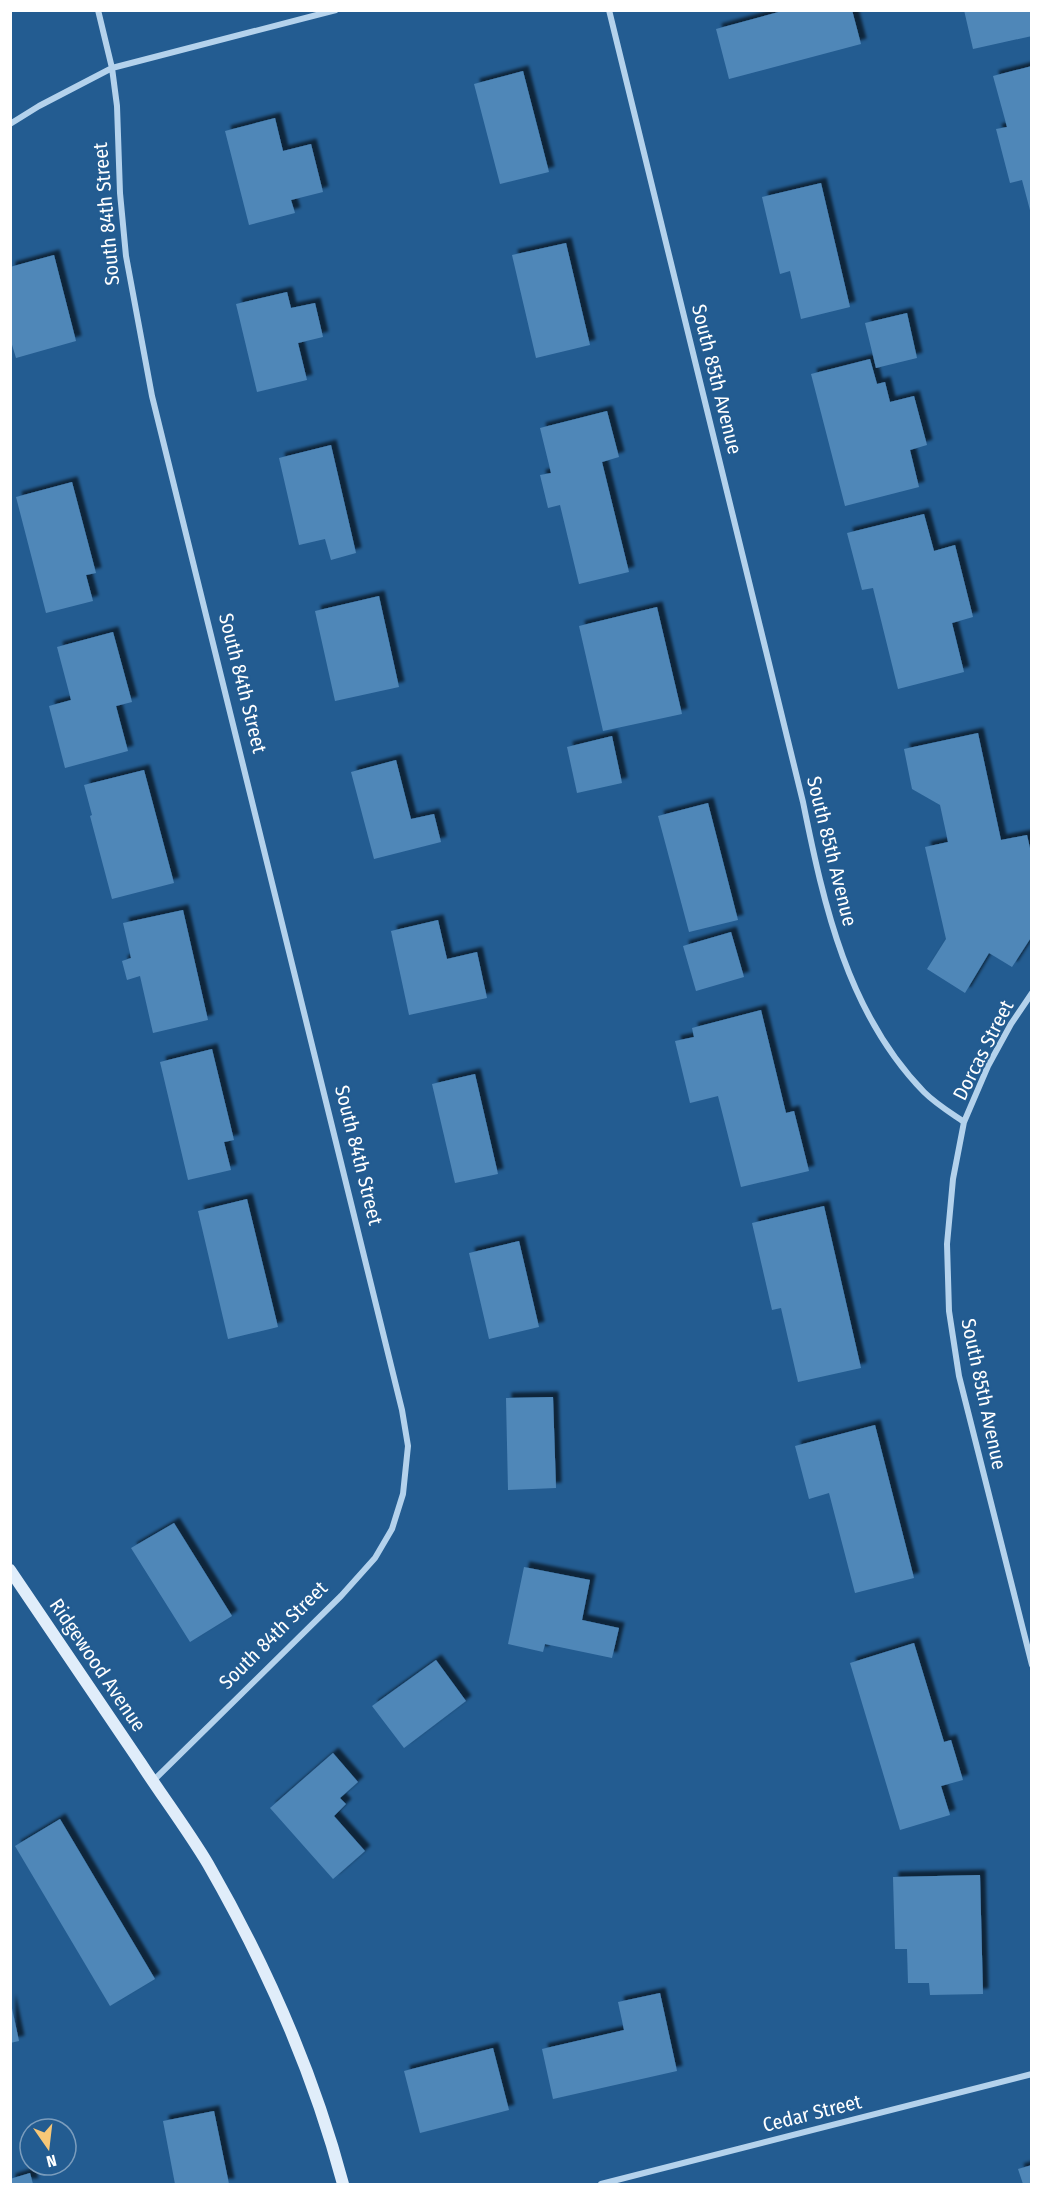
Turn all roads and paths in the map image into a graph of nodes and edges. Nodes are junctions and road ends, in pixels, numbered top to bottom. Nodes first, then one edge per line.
1 (98, 10) edge
2 (336, 10) edge
3 (609, 10) edge
4 (112, 68) junction
5 (10, 124) edge
6 (1032, 993) edge
7 (964, 1122) junction
8 (10, 1570) edge
9 (1032, 1665) edge
10 (153, 1782) junction
11 (1032, 2074) edge
12 (343, 2184) edge
13 (601, 2184) edge

1 - 4 street, South 84th Street
2 - 4 street
3 - 7 street, South 85th Avenue
4 - 5 street
4 - 10 street, South 84th Street
6 - 7 street, Dorcas Street
7 - 9 street, South 85th Avenue
8 - 10 main road, Ridgewood Avenue
10 - 12 main road
11 - 13 street, Cedar Street

